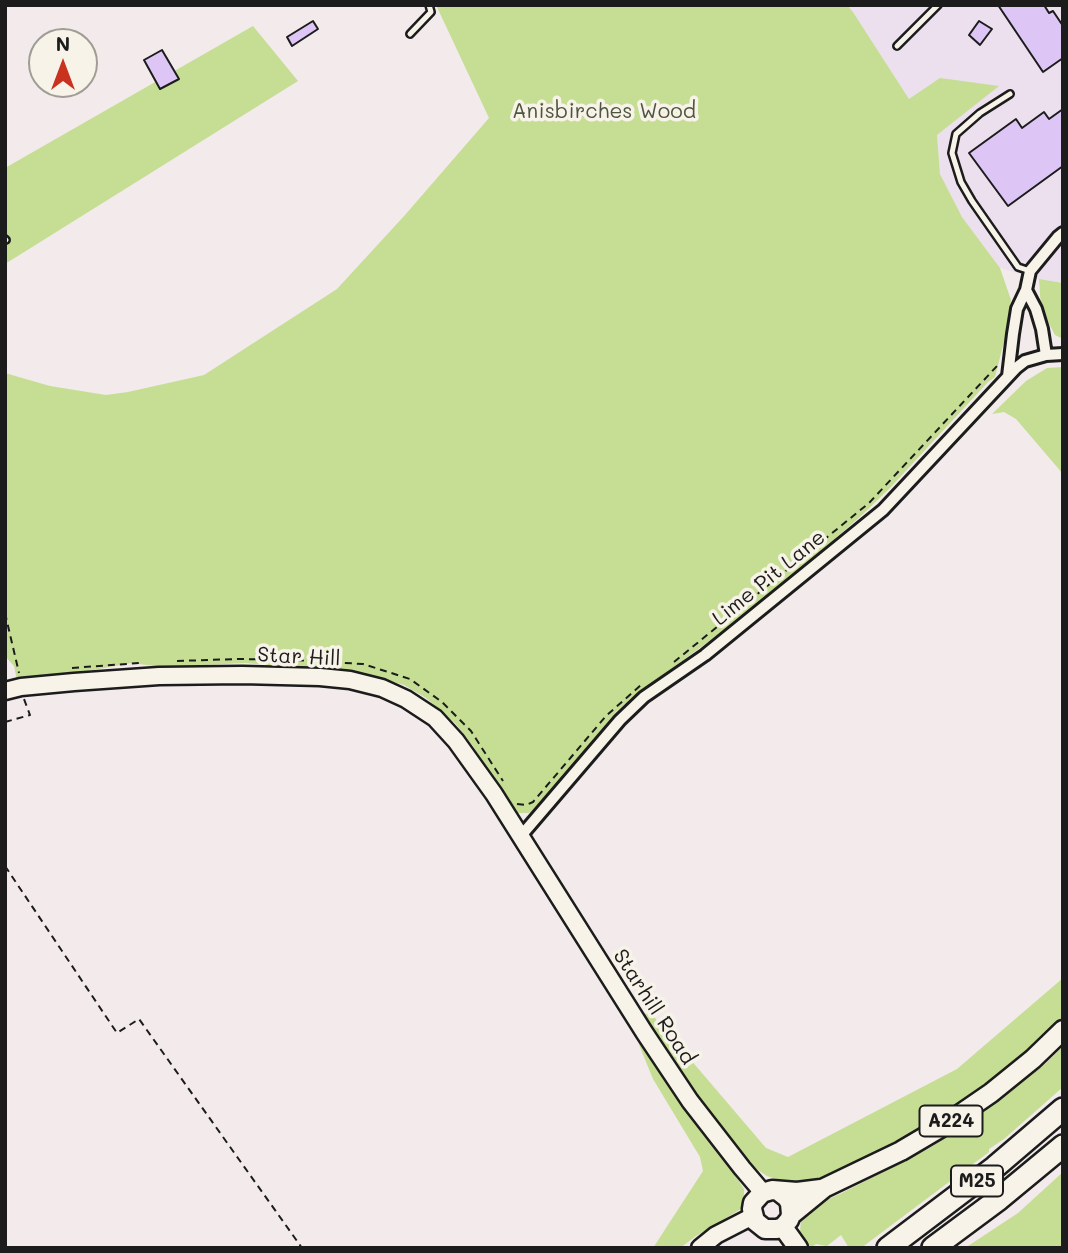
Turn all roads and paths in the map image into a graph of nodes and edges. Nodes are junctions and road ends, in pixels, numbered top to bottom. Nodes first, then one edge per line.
1 (429, 5) edge
2 (938, 5) edge
3 (410, 34) dead end
4 (897, 46) dead end
5 (1010, 94) dead end
6 (1063, 233) edge
7 (1030, 271) junction
8 (1026, 290) junction
9 (1063, 354) edge
10 (1046, 355) junction
11 (1008, 377) junction
12 (5, 613) edge
13 (171, 661) dead end
14 (145, 663) dead end
15 (673, 663) dead end
16 (68, 668) dead end
17 (645, 682) dead end
18 (13, 689) edge
19 (5, 722) edge
20 (504, 783) dead end
21 (517, 804) dead end
22 (520, 837) junction
23 (5, 866) edge
24 (1063, 1030) edge
25 (1063, 1109) edge
26 (1063, 1146) edge
27 (824, 1188) junction
28 (770, 1192) junction
29 (752, 1216) junction
30 (787, 1221) junction
31 (302, 1248) edge
32 (700, 1248) edge
33 (798, 1248) edge
34 (888, 1248) edge
35 (933, 1248) edge

1 - 3 lane
2 - 4 lane
5 - 7 lane
6 - 7 street
7 - 8 street
8 - 10 street
8 - 11 street
9 - 10 street
10 - 11 street, Lime Pit Lane
11 - 15 path
11 - 22 street, Lime Pit Lane
12 - 18 path
13 - 20 path
14 - 16 path
17 - 21 path
18 - 19 path
18 - 22 street, Star Hill
22 - 28 street, Starhill Road
23 - 31 path
24 - 27 main road, A224
25 - 34 highway, M25
26 - 35 highway, M25
27 - 28 main road, A224
27 - 30 main road, A224
28 - 29 main road
28 - 30 main road
29 - 30 main road
29 - 32 street
30 - 33 main road

